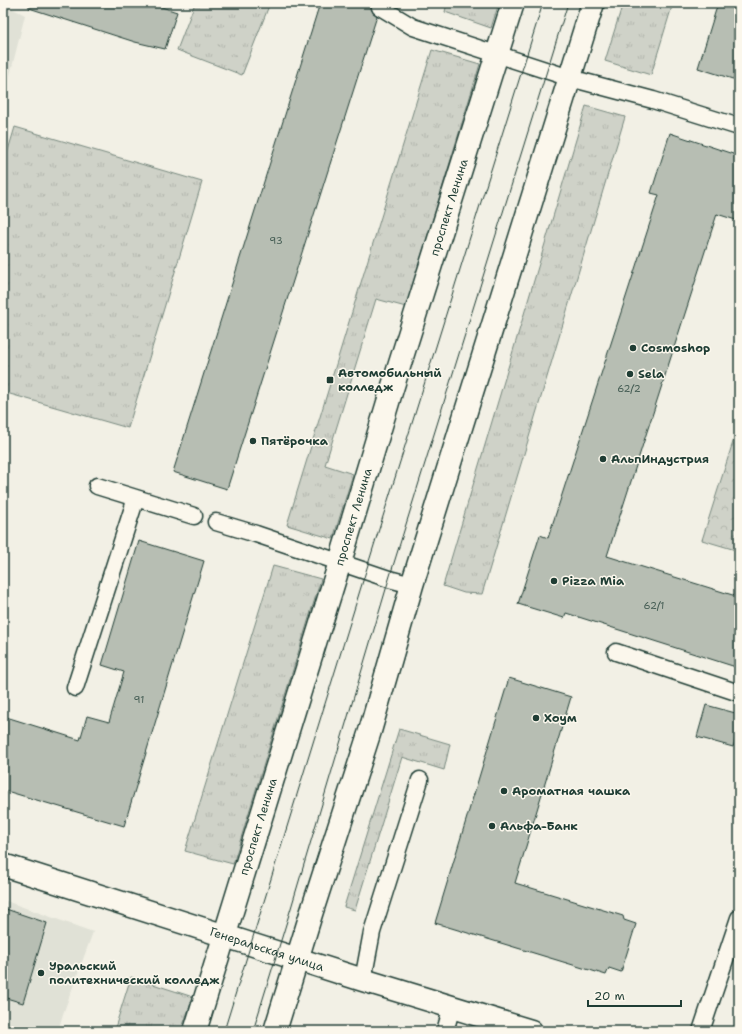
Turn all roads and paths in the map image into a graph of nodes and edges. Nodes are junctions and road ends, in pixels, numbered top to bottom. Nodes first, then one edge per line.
1 (514, 3) edge
2 (593, 3) edge
3 (380, 7) dead end
4 (498, 54) junction
5 (570, 78) junction
6 (739, 127) edge
7 (97, 486) dead end
8 (136, 498) junction
9 (194, 516) dead end
10 (216, 522) dead end
11 (340, 562) junction
12 (412, 585) junction
13 (616, 652) dead end
14 (75, 688) dead end
15 (739, 694) edge
16 (420, 780) dead end
17 (3, 865) edge
18 (739, 918) edge
19 (224, 935) junction
20 (297, 959) junction
21 (364, 980) junction
22 (452, 1007) junction
23 (194, 1031) edge
24 (275, 1031) edge
25 (445, 1031) edge
26 (531, 1031) edge
27 (701, 1031) edge

1 - 4 main road, проспект Ленина
2 - 5 main road
3 - 4 lane
4 - 5 lane
4 - 11 main road, проспект Ленина
5 - 6 lane
5 - 12 main road
7 - 8 lane
8 - 9 lane
8 - 14 lane
10 - 11 lane
11 - 12 lane
11 - 19 main road, проспект Ленина
12 - 20 main road
13 - 15 lane
16 - 21 lane
17 - 19 main road, Генеральская улица
18 - 27 lane
19 - 20 main road, Генеральская улица
19 - 23 main road, проспект Ленина
20 - 21 main road, Генеральская улица
20 - 24 main road
21 - 22 main road, Генеральская улица
22 - 25 lane
22 - 26 main road, Генеральская улица

